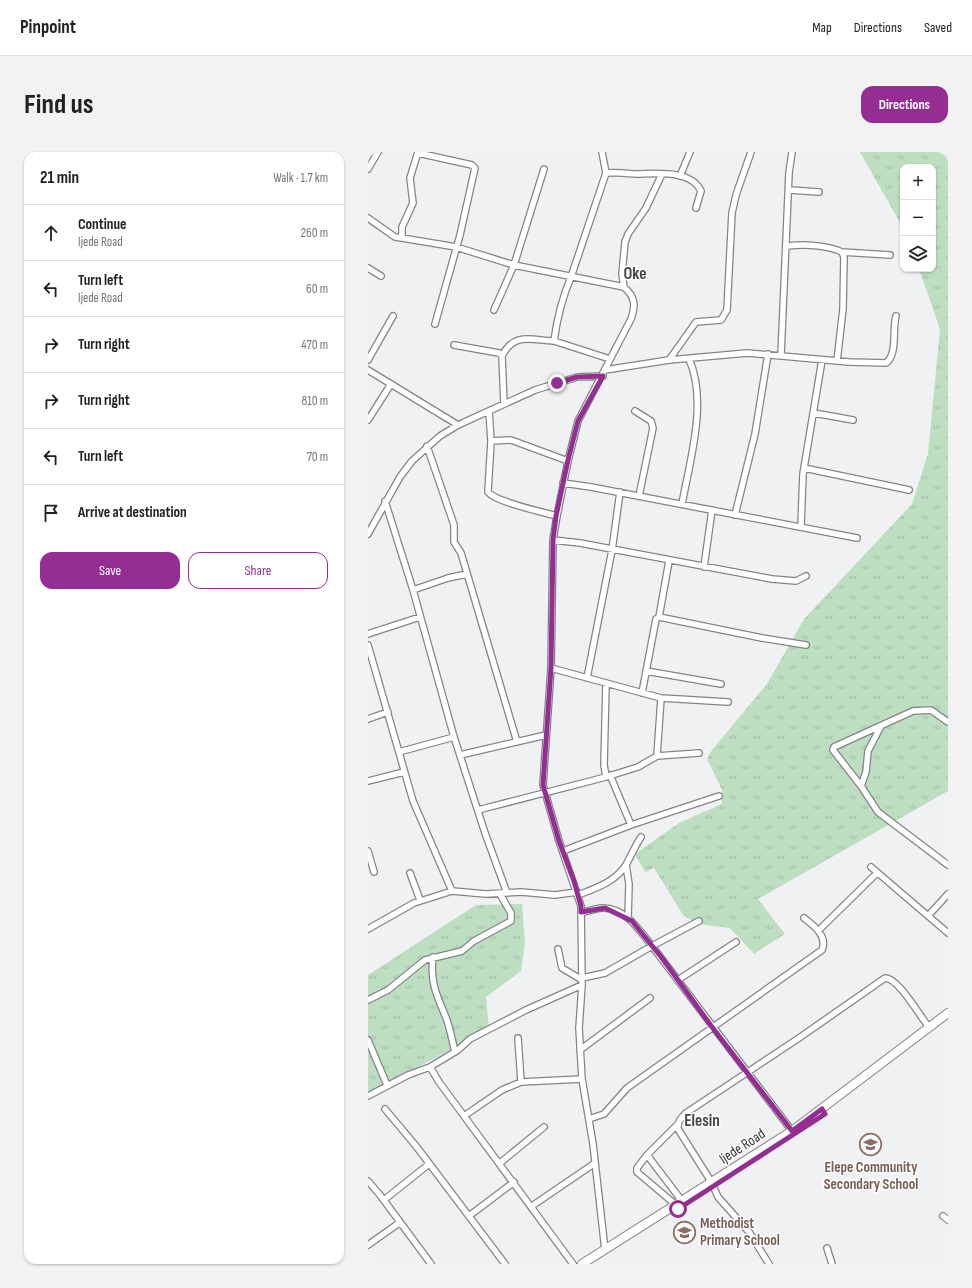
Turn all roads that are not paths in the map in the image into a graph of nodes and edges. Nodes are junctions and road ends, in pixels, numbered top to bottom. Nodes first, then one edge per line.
1 (378, 152) edge
2 (602, 152) edge
3 (690, 152) edge
4 (751, 152) edge
5 (792, 152) edge
6 (418, 153) edge
7 (368, 169) edge
8 (544, 169) dead end
9 (606, 173) junction
10 (662, 174) junction
11 (680, 176) junction
12 (790, 190) junction
13 (819, 192) dead end
14 (696, 208) dead end
15 (368, 218) edge
16 (402, 238) junction
17 (787, 246) junction
18 (456, 247) junction
19 (842, 252) junction
20 (890, 254) dead end
21 (514, 265) junction
22 (368, 268) edge
23 (381, 276) dead end
24 (571, 277) junction
25 (624, 287) junction
26 (494, 310) dead end
27 (394, 316) dead end
28 (896, 316) dead end
29 (435, 324) dead end
30 (554, 341) junction
31 (454, 345) dead end
32 (768, 354) junction
33 (781, 355) junction
34 (502, 356) junction
35 (610, 359) junction
36 (689, 359) junction
37 (368, 360) edge
38 (669, 360) junction
39 (822, 360) junction
40 (837, 361) junction
41 (368, 370) edge
42 (604, 373) junction
43 (391, 384) junction
44 (504, 404) junction
45 (489, 411) junction
46 (635, 411) dead end
47 (814, 413) junction
48 (368, 420) edge
49 (853, 420) dead end
50 (458, 425) junction
51 (491, 441) junction
52 (427, 446) junction
53 (568, 460) junction
54 (804, 468) junction
55 (563, 484) junction
56 (909, 490) dead end
57 (620, 492) junction
58 (639, 496) junction
59 (385, 501) junction
60 (682, 504) junction
61 (712, 510) junction
62 (735, 515) junction
63 (556, 516) junction
64 (801, 526) junction
65 (368, 534) edge
66 (857, 538) dead end
67 (553, 540) junction
68 (612, 550) junction
69 (669, 561) junction
70 (704, 567) junction
71 (467, 574) junction
72 (806, 576) dead end
73 (413, 590) junction
74 (420, 617) junction
75 (659, 617) junction
76 (368, 634) edge
77 (368, 645) edge
78 (806, 645) dead end
79 (551, 668) junction
80 (646, 671) junction
81 (587, 678) junction
82 (606, 684) junction
83 (721, 684) dead end
84 (642, 693) junction
85 (661, 698) junction
86 (728, 702) dead end
87 (388, 712) junction
88 (368, 719) edge
89 (948, 722) edge
90 (881, 726) junction
91 (546, 735) junction
92 (454, 737) junction
93 (517, 742) junction
94 (400, 752) junction
95 (699, 753) dead end
96 (460, 755) junction
97 (657, 756) junction
98 (404, 772) junction
99 (608, 776) junction
100 (368, 781) edge
101 (861, 786) junction
102 (544, 793) junction
103 (719, 796) dead end
104 (478, 810) junction
105 (631, 825) junction
106 (641, 837) dead end
107 (368, 851) edge
108 (563, 852) junction
109 (626, 865) junction
110 (948, 866) edge
111 (871, 867) dead end
112 (374, 872) dead end
113 (410, 873) dead end
114 (877, 873) junction
115 (452, 891) junction
116 (507, 893) junction
117 (577, 893) junction
118 (500, 894) junction
119 (948, 894) edge
120 (420, 900) junction
121 (581, 912) junction
122 (928, 916) junction
123 (628, 918) junction
124 (804, 918) dead end
125 (699, 921) dead end
126 (368, 929) edge
127 (819, 930) junction
128 (948, 933) edge
129 (736, 942) dead end
130 (652, 946) junction
131 (558, 949) dead end
132 (433, 957) junction
133 (678, 980) junction
134 (582, 981) junction
135 (650, 998) dead end
136 (368, 1000) edge
137 (948, 1013) edge
138 (948, 1019) edge
139 (712, 1027) junction
140 (929, 1027) junction
141 (518, 1038) dead end
142 (368, 1040) edge
143 (580, 1050) junction
144 (455, 1052) junction
145 (430, 1067) junction
146 (748, 1072) junction
147 (582, 1079) junction
148 (521, 1082) junction
149 (387, 1085) junction
150 (368, 1096) edge
151 (385, 1109) dead end
152 (823, 1111) junction
153 (464, 1116) junction
154 (589, 1118) junction
155 (678, 1124) junction
156 (544, 1127) dead end
157 (792, 1131) junction
158 (647, 1155) junction
159 (595, 1163) junction
160 (429, 1164) junction
161 (500, 1164) junction
162 (368, 1181) edge
163 (514, 1182) junction
164 (713, 1185) junction
165 (384, 1200) junction
166 (679, 1203) junction
167 (532, 1206) junction
168 (468, 1216) junction
169 (943, 1216) dead end
170 (948, 1220) edge
171 (399, 1223) junction
172 (368, 1245) edge
173 (826, 1248) dead end
174 (605, 1250) junction
175 (431, 1264) edge
176 (505, 1264) edge
177 (574, 1264) edge
178 (582, 1264) edge
179 (592, 1264) edge
180 (769, 1264) edge
181 (832, 1264) edge

1 - 7 street
2 - 9 street
3 - 11 street
4 - 38 street
5 - 12 street
6 - 16 street
6 - 18 street
8 - 21 street
9 - 10 street
9 - 24 street
10 - 11 street
10 - 25 street
11 - 14 street
12 - 13 street
12 - 17 street
15 - 16 street
16 - 18 street
17 - 19 street
17 - 33 street
18 - 21 street
18 - 29 street
19 - 20 street
19 - 40 street
21 - 24 street
21 - 26 street
22 - 23 street
24 - 25 street
24 - 30 street
25 - 35 street
27 - 37 street
28 - 40 street
30 - 34 street
30 - 35 street
31 - 34 street
32 - 33 street
32 - 36 street
32 - 62 street
33 - 39 street
34 - 44 street
35 - 42 street
36 - 38 street
36 - 60 street
38 - 42 street
39 - 40 street
39 - 47 street
41 - 43 street
42 - 44 street
42 - 53 street
43 - 48 street
43 - 50 street
44 - 45 street
45 - 50 street
45 - 51 street
46 - 58 street
47 - 49 street
47 - 54 street
50 - 52 street
51 - 53 street
51 - 63 street
52 - 59 street
52 - 71 street
53 - 55 street
54 - 56 street
54 - 64 street
55 - 57 street
55 - 63 street
57 - 58 street
57 - 68 street
58 - 60 street
59 - 65 street
59 - 73 street
60 - 61 street
61 - 62 street
61 - 70 street
62 - 64 street
63 - 67 street
64 - 66 street
67 - 68 street
67 - 79 street
68 - 69 street
68 - 81 street
69 - 70 street
69 - 75 street
70 - 72 street
71 - 73 street
71 - 93 street
73 - 74 street
74 - 76 street
74 - 92 street
75 - 78 street
75 - 80 street
77 - 87 street
79 - 81 street
79 - 91 street
80 - 83 street
80 - 84 street
81 - 82 street
82 - 84 street
82 - 99 street
84 - 85 street
85 - 86 street
85 - 97 street
87 - 88 street
87 - 94 street
89 - 90 street
90 - 101 street
90 - 101 street
91 - 93 street
91 - 102 street
92 - 94 street
92 - 96 street
93 - 96 street
94 - 98 street
95 - 97 street
96 - 104 street
97 - 99 street
98 - 100 street
98 - 115 street
99 - 102 street
99 - 105 street
101 - 110 street
102 - 104 street
102 - 108 street
103 - 105 street
104 - 116 street
105 - 108 street
106 - 109 street
107 - 112 street
108 - 117 street
109 - 117 street
109 - 123 street
111 - 114 street
113 - 120 street
114 - 122 street
114 - 127 street
115 - 118 street
115 - 120 street
116 - 117 street
116 - 118 street
117 - 121 street
118 - 132 street
119 - 122 street
120 - 126 street
121 - 123 street
121 - 134 street
122 - 128 street
123 - 130 street
124 - 127 street
125 - 130 street
127 - 139 street
129 - 133 street
130 - 133 street
130 - 134 street
131 - 134 street
132 - 136 street
132 - 144 street
133 - 139 street
134 - 143 street
134 - 144 street
135 - 143 street
137 - 140 main road, Ijede Road
138 - 152 main road, Ijede Road
139 - 146 street
139 - 154 street
140 - 146 street
140 - 152 main road, Ijede Road
141 - 148 street
142 - 149 street
143 - 147 street
144 - 145 street
145 - 149 street
145 - 153 street
146 - 155 street
146 - 157 street
147 - 148 street
147 - 154 street
148 - 153 street
149 - 150 street
151 - 160 street
152 - 157 main road, Ijede Road
152 - 164 main road, Ijede Road
153 - 161 street
154 - 159 street
155 - 158 street
155 - 164 street
156 - 161 street
157 - 164 main road, Ijede Road
158 - 166 street
158 - 166 street
159 - 167 street
159 - 174 street
160 - 165 street
160 - 168 street
161 - 163 street
162 - 165 street
163 - 167 street
163 - 168 street
164 - 166 main road, Ijede Road
164 - 179 main road, Ijede Road
164 - 180 street
165 - 171 street
166 - 174 main road, Ijede Road
167 - 177 street
168 - 176 street
169 - 170 street
171 - 172 street
171 - 175 street
173 - 181 street
174 - 178 main road, Ijede Road

